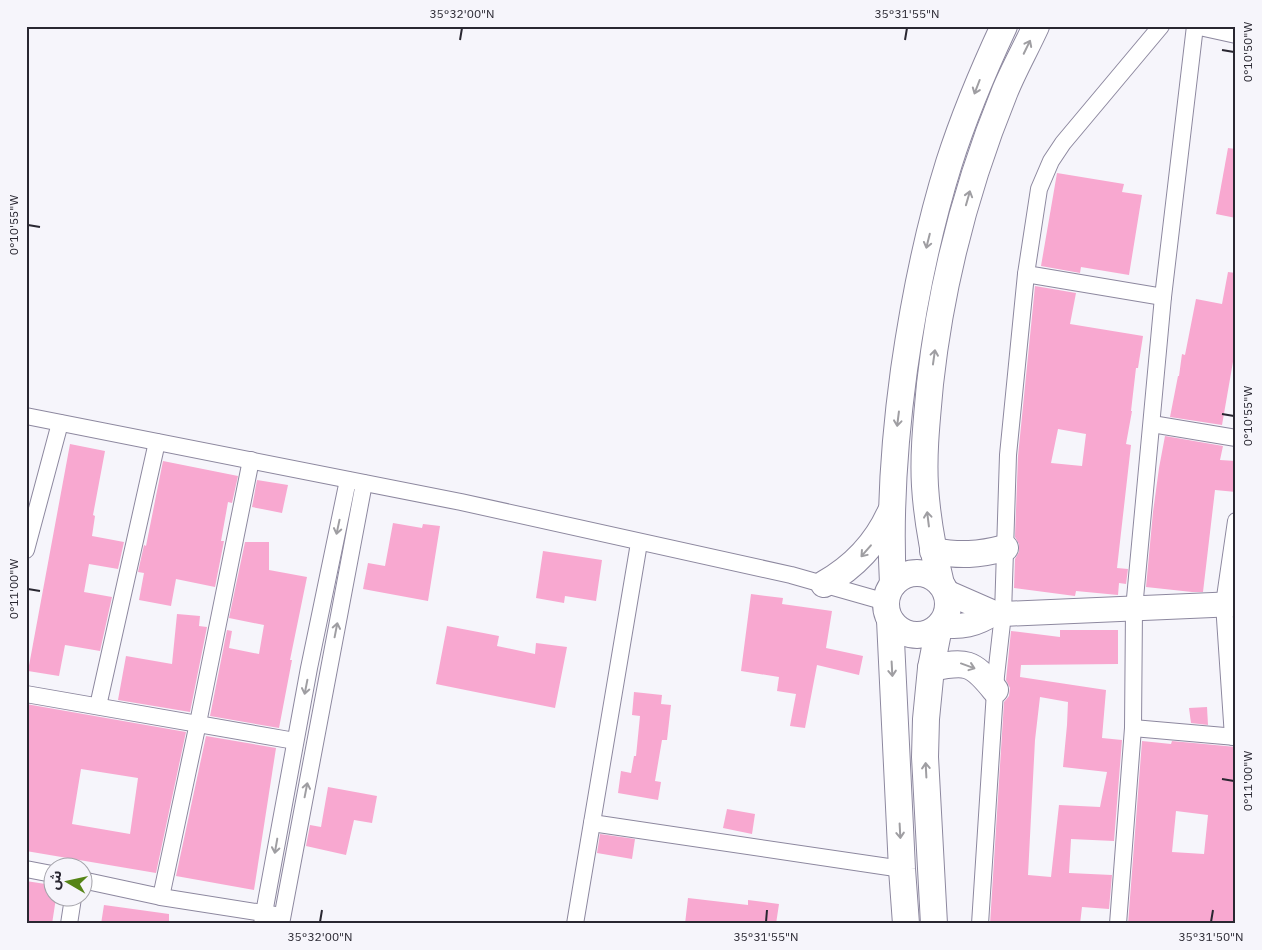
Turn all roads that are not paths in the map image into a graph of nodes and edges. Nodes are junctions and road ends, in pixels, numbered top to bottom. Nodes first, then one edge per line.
1 (1004, 26) edge
2 (1036, 26) edge
3 (1162, 26) edge
4 (1195, 26) edge
5 (1236, 35) edge
6 (1026, 274) junction
7 (1163, 297) junction
8 (26, 416) edge
9 (60, 423) junction
10 (1152, 424) junction
11 (1236, 438) edge
12 (157, 442) junction
13 (251, 460) junction
14 (348, 480) junction
15 (364, 483) junction
16 (891, 510) junction
17 (1236, 520) edge
18 (639, 543) junction
19 (1005, 548) junction
20 (26, 550) edge
21 (933, 551) junction
22 (824, 584) junction
23 (943, 588) junction
24 (890, 602) junction
25 (1230, 604) edge
26 (1134, 609) junction
27 (998, 613) junction
28 (939, 626) junction
29 (931, 668) junction
30 (995, 690) junction
31 (26, 694) edge
32 (98, 706) junction
33 (198, 723) junction
34 (1133, 728) junction
35 (1234, 737) edge
36 (295, 741) junction
37 (592, 823) junction
38 (26, 869) edge
39 (902, 869) junction
40 (42, 872) edge
41 (92, 882) edge
42 (161, 896) junction
43 (71, 908) edge
44 (263, 918) edge
45 (281, 920) edge
46 (69, 924) edge
47 (575, 924) edge
48 (906, 924) edge
49 (934, 924) edge
50 (980, 924) edge
51 (1118, 924) edge

1 -> 16 main road
21 -> 2 main road
3 - 6 street
4 - 5 street
4 - 7 street
6 - 7 street
6 - 19 street
7 - 10 street
8 - 9 street
9 - 12 street
9 - 20 street
10 - 11 street
10 - 26 street
12 - 13 street
12 - 32 street
13 - 14 street
13 - 33 street
14 - 15 street
14 -> 36 street
15 - 18 street
45 -> 15 street
16 -> 22 main road
16 - 24 main road
17 - 25 street
18 - 22 street
18 - 37 street
19 - 21 main road
19 - 27 street
21 - 23 main road
22 - 24 street
23 - 24 main road
23 - 27 street
23 - 28 main road
24 - 28 main road
24 -> 39 main road
25 - 26 street
25 - 35 street
26 - 27 street
26 - 34 street
27 - 28 street
27 - 30 street
28 - 29 main road
29 -> 30 main road
49 -> 29 main road
30 - 50 street
31 - 32 street
32 - 33 street
33 - 36 street
33 - 42 street
34 - 35 street
34 - 51 street
36 -> 44 street
37 - 39 street
37 - 47 street
38 - 40 street
39 - 48 main road
41 - 42 street
42 - 44 street
43 - 46 street
44 - 45 street

